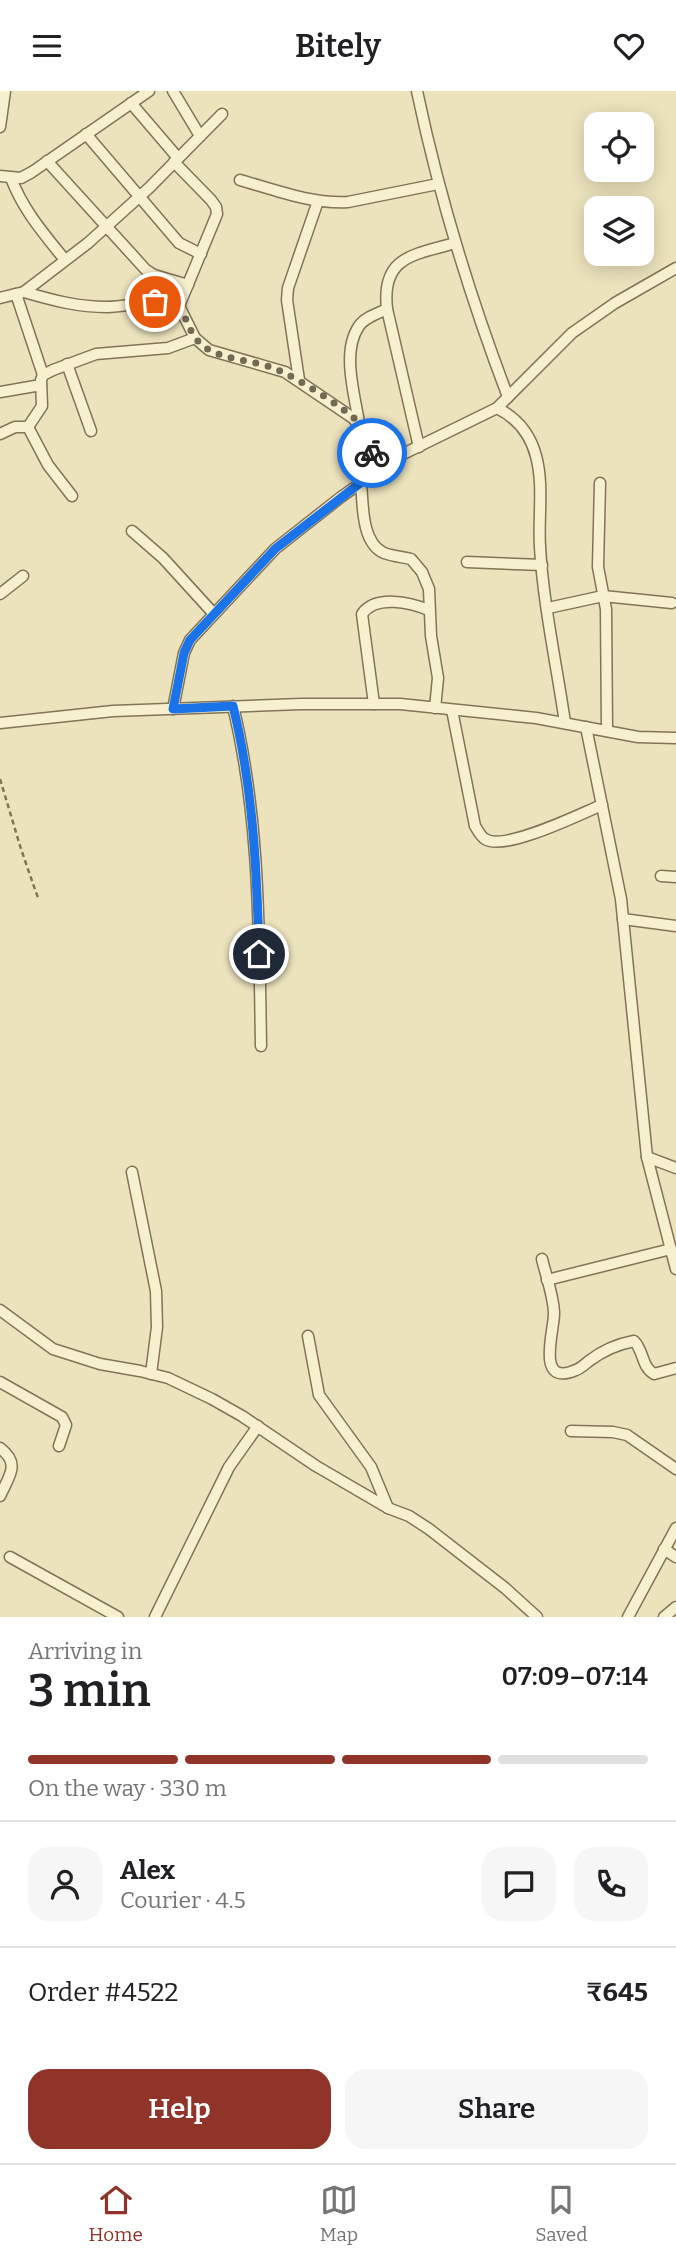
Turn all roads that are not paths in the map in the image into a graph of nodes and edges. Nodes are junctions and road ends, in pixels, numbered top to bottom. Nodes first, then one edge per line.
1 (5, 91) edge
2 (149, 91) edge
3 (173, 91) edge
4 (417, 91) edge
5 (131, 103) junction
6 (222, 114) dead end
7 (0, 127) edge
8 (86, 135) junction
9 (200, 136) junction
10 (176, 160) junction
11 (47, 161) junction
12 (5, 177) edge
13 (240, 180) dead end
14 (438, 184) junction
15 (139, 196) junction
16 (318, 201) junction
17 (106, 227) junction
18 (455, 243) junction
19 (201, 254) junction
20 (65, 260) junction
21 (676, 268) edge
22 (188, 285) junction
23 (20, 293) junction
24 (0, 298) edge
25 (178, 306) junction
26 (387, 309) junction
27 (195, 338) junction
28 (67, 364) junction
29 (42, 380) junction
30 (299, 380) junction
31 (0, 393) edge
32 (508, 397) junction
33 (497, 408) junction
34 (359, 423) junction
35 (28, 427) junction
36 (91, 431) dead end
37 (0, 434) edge
38 (419, 447) junction
39 (377, 470) junction
40 (361, 482) junction
41 (600, 483) dead end
42 (72, 496) dead end
43 (132, 531) dead end
44 (467, 562) dead end
45 (542, 565) junction
46 (23, 576) dead end
47 (0, 594) edge
48 (603, 596) junction
49 (672, 603) dead end
50 (548, 608) junction
51 (429, 610) junction
52 (214, 614) junction
53 (374, 704) junction
54 (233, 706) junction
55 (435, 708) junction
56 (173, 709) junction
57 (452, 710) junction
58 (0, 723) edge
59 (565, 723) junction
60 (586, 727) junction
61 (607, 731) junction
62 (676, 738) edge
63 (602, 805) junction
64 (661, 876) dead end
65 (676, 877) edge
66 (623, 919) junction
67 (676, 926) edge
68 (261, 1046) dead end
69 (647, 1157) junction
70 (676, 1168) edge
71 (132, 1172) dead end
72 (671, 1249) junction
73 (542, 1259) dead end
74 (676, 1269) edge
75 (547, 1280) junction
76 (0, 1310) edge
77 (308, 1336) dead end
78 (676, 1368) edge
79 (151, 1374) junction
80 (0, 1382) edge
81 (258, 1426) junction
82 (571, 1431) dead end
83 (59, 1446) dead end
84 (0, 1448) edge
85 (676, 1469) edge
86 (0, 1496) edge
87 (388, 1508) junction
88 (676, 1528) edge
89 (664, 1549) junction
90 (10, 1557) dead end
91 (676, 1557) edge
92 (118, 1617) edge
93 (155, 1617) edge
94 (537, 1617) edge
95 (628, 1617) edge

1 - 7 street
2 - 5 street
3 - 9 street
4 - 14 street
5 - 8 street
5 - 10 street
6 - 9 street
8 - 11 street
8 - 15 street
9 - 10 street
10 - 15 street
10 - 19 street
11 - 12 street
11 - 17 street
12 - 20 street
13 - 16 street
14 - 16 street
14 - 18 street
15 - 17 street
15 - 19 street
16 - 30 street
17 - 20 street
17 - 22 street
18 - 26 street
18 - 32 street
19 - 22 street
20 - 23 street
21 - 32 street
22 - 25 street
23 - 24 street
23 - 25 street
23 - 29 street
25 - 27 street
26 - 34 street
26 - 38 street
27 - 28 street
27 - 30 street
28 - 29 street
28 - 36 street
29 - 31 street
29 - 35 street
30 - 34 street
32 - 33 street
33 - 38 street
33 - 45 street
34 - 39 street
35 - 37 street
35 - 42 street
38 - 39 street
39 - 40 street
40 - 51 street
40 - 52 street
41 - 48 street
43 - 52 street
44 - 45 street
45 - 50 street
46 - 47 street
48 - 49 street
48 - 50 street
48 - 61 street
50 - 59 street
51 - 53 street
51 - 55 street
52 - 56 street
53 - 54 street
53 - 55 street
54 - 56 street
54 - 68 street
55 - 57 street
56 - 58 street
57 - 59 street
57 - 63 street
59 - 60 street
60 - 61 street
60 - 63 street
61 - 62 street
63 - 66 street
64 - 65 street
66 - 67 street
66 - 69 street
69 - 70 street
69 - 72 street
71 - 79 street
72 - 74 street
72 - 75 street
73 - 75 street
75 - 78 street
76 - 79 street
77 - 87 street
79 - 81 street
80 - 83 street
81 - 87 street
81 - 93 street
82 - 85 street
84 - 86 street
87 - 94 street
88 - 89 street
89 - 91 street
89 - 95 street
90 - 92 street

